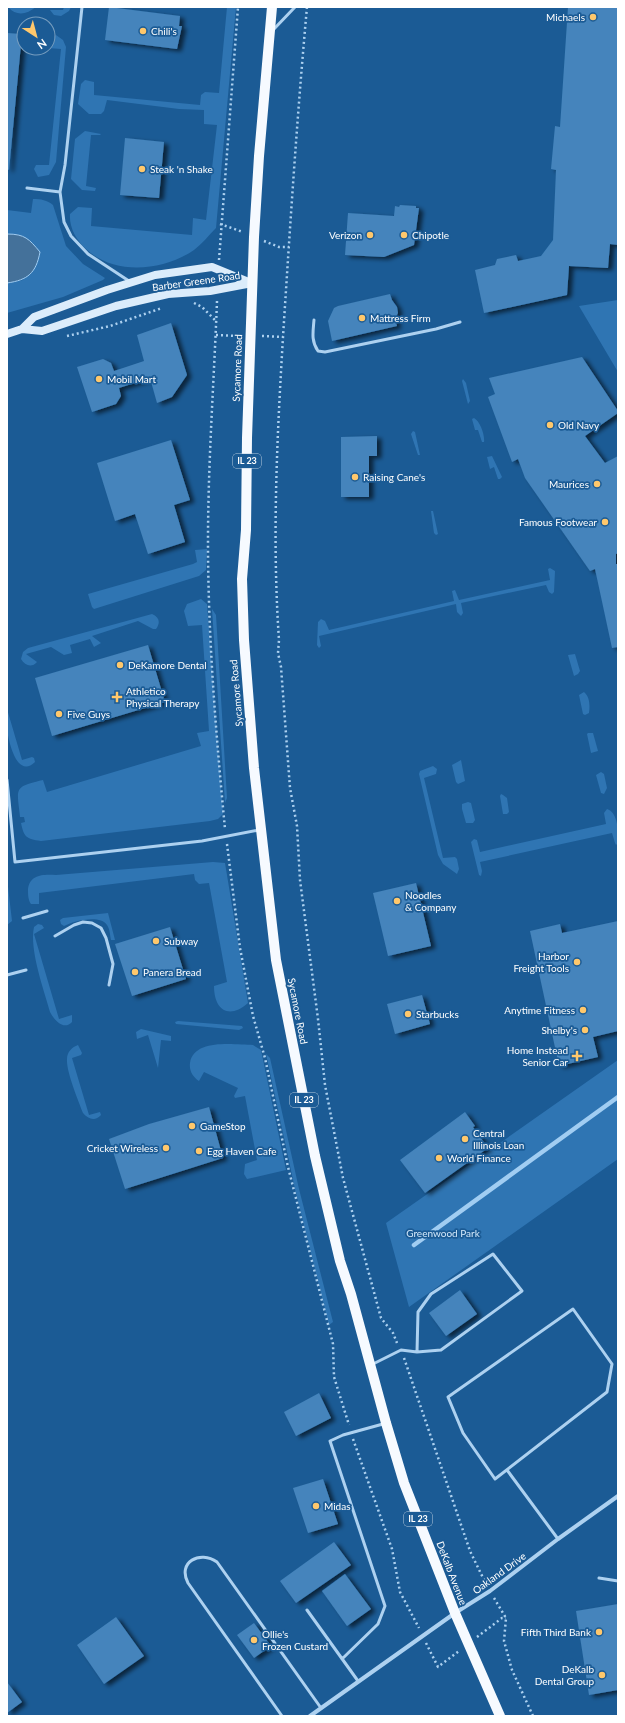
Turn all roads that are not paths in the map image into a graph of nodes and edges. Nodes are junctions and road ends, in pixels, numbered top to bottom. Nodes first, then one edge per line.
1 (82, 7) edge
2 (272, 7) edge
3 (295, 7) edge
4 (271, 31) junction
5 (27, 188) dead end
6 (60, 192) junction
7 (131, 283) junction
8 (252, 283) junction
9 (314, 320) dead end
10 (460, 322) dead end
11 (22, 329) junction
12 (7, 334) edge
13 (7, 780) edge
14 (261, 830) junction
15 (46, 910) dead end
16 (24, 918) dead end
17 (55, 936) dead end
18 (26, 970) dead end
19 (7, 975) edge
20 (109, 985) dead end
21 (417, 1352) junction
22 (369, 1366) junction
23 (386, 1423) junction
24 (507, 1470) junction
25 (618, 1496) edge
26 (558, 1539) junction
27 (599, 1578) dead end
28 (618, 1581) edge
29 (307, 1610) dead end
30 (455, 1613) junction
31 (342, 1659) junction
32 (358, 1681) junction
33 (321, 1708) junction
34 (282, 1716) edge
35 (310, 1716) edge
36 (500, 1716) edge

1 - 6 lane
2 - 4 main road, Sycamore Road / IL 23
3 - 4 lane
4 - 8 main road, Sycamore Road / IL 23
5 - 6 lane
6 - 7 lane
7 - 8 main road, Barber Greene Road
7 - 11 main road, Barber Greene Road
8 - 11 main road, Barber Greene Road
8 - 14 main road, Sycamore Road / IL 23
9 - 10 lane
11 - 12 main road, Barber Greene Road
13 - 14 lane
14 - 22 main road, Sycamore Road / IL 23
15 - 16 lane
17 - 20 lane
18 - 19 lane
21 - 21 lane
21 - 22 lane
22 - 23 main road, DeKalb Avenue / IL 23
23 - 30 main road, DeKalb Avenue / IL 23
23 - 31 lane
24 - 24 lane
24 - 26 lane
25 - 26 street, Oakland Drive
26 - 30 street, Oakland Drive
27 - 28 lane
29 - 31 lane
30 - 32 street, Oakland Drive
30 - 36 main road, DeKalb Avenue / IL 23
31 - 32 lane
32 - 33 street, Oakland Drive
33 - 34 lane
33 - 35 street, Oakland Drive

